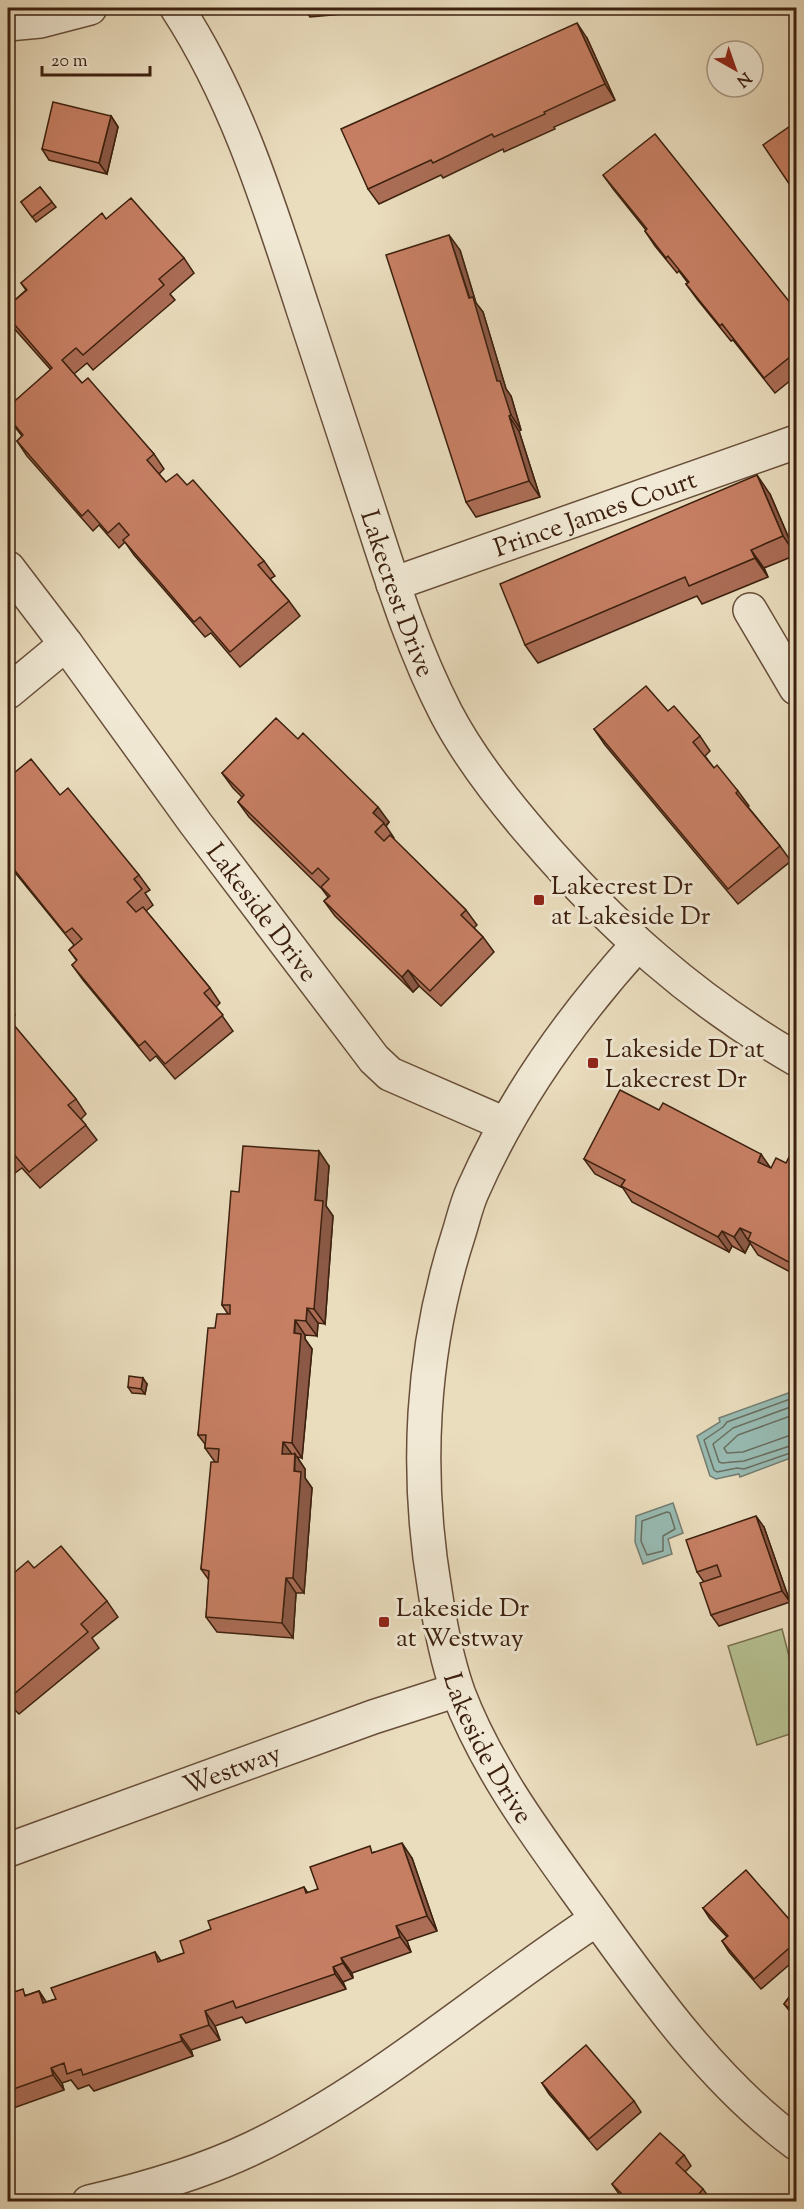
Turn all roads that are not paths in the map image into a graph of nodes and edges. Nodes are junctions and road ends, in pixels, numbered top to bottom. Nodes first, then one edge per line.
1 (90, 8) edge
2 (177, 8) edge
3 (8, 24) edge
4 (796, 442) edge
5 (8, 568) edge
6 (393, 584) junction
7 (750, 610) dead end
8 (66, 644) junction
9 (796, 688) edge
10 (8, 692) edge
11 (638, 944) junction
12 (796, 1059) edge
13 (505, 1124) junction
14 (457, 1690) junction
15 (8, 1850) edge
16 (597, 1919) junction
17 (796, 2142) edge
18 (89, 2202) edge

1 - 3 street
2 - 6 street, Lakecrest Drive
4 - 6 street, Prince James Court
5 - 8 street, Lakeside Drive
6 - 11 street, Lakecrest Drive
7 - 9 street
8 - 10 street
8 - 13 street, Lakeside Drive
11 - 12 street, Lakecrest Drive
11 - 13 street, Lakeside Drive
13 - 14 street, Lakeside Drive
14 - 15 street, Westway
14 - 16 street, Lakeside Drive
16 - 17 street, Lakeside Drive
16 - 18 street

